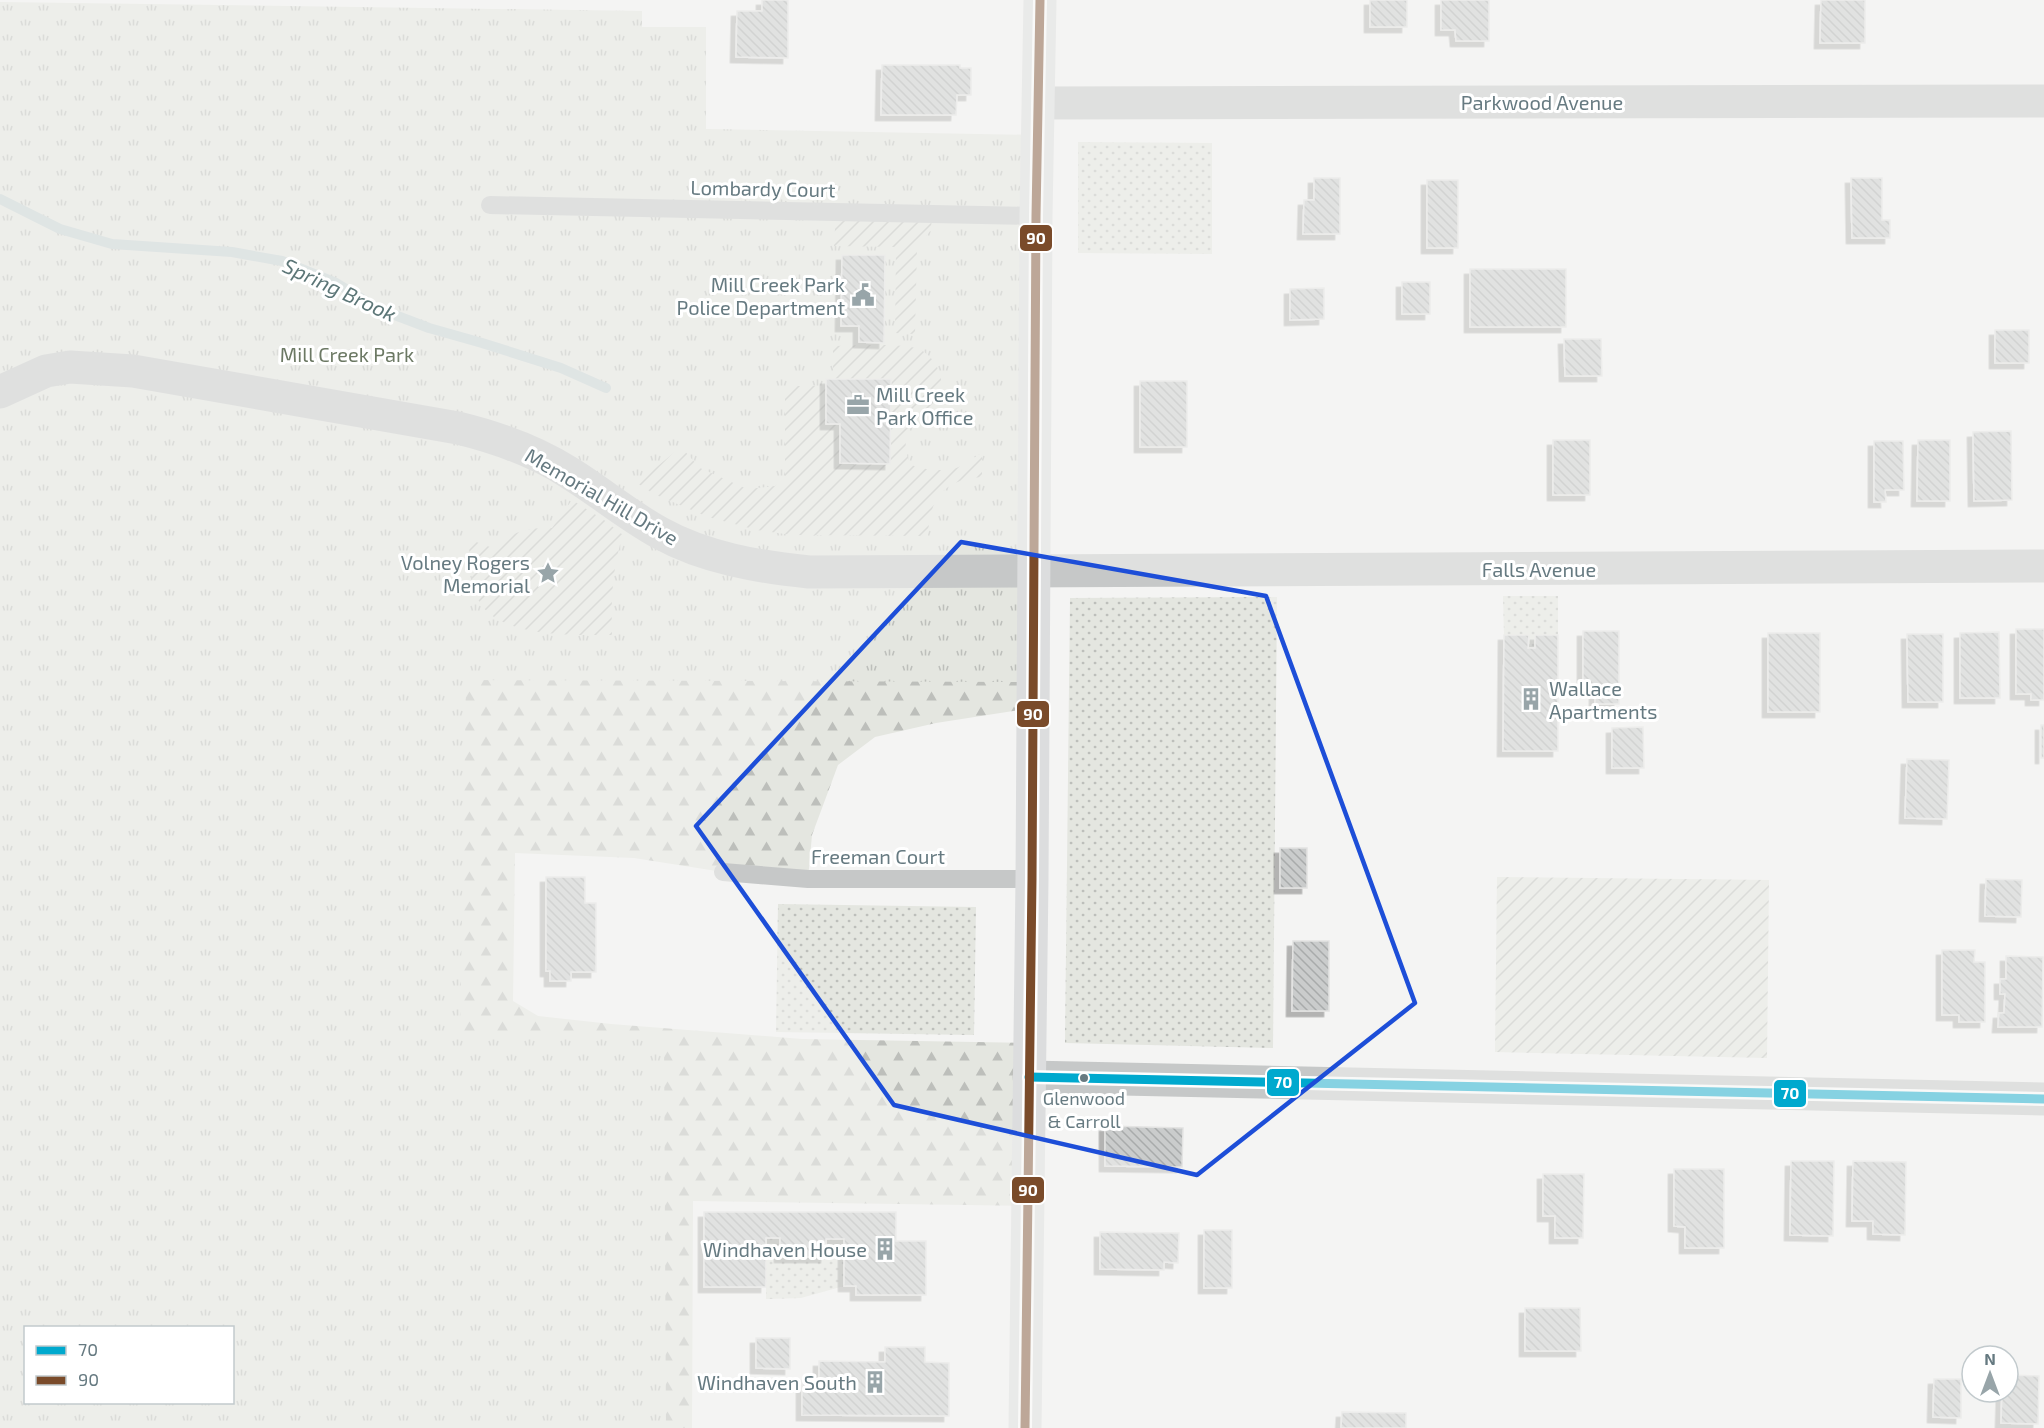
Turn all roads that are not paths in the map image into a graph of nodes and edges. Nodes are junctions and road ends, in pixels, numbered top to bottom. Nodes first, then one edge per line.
1 (1040, 0) edge
2 (2044, 101) edge
3 (1039, 103) junction
4 (490, 206) dead end
5 (1036, 216) junction
6 (0, 392) edge
7 (2044, 566) edge
8 (1034, 571) junction
9 (723, 872) dead end
10 (1032, 879) junction
11 (1029, 1077) junction
12 (2044, 1099) edge
13 (1025, 1428) edge

1 - 3 main road
2 - 3 street, Parkwood Avenue
3 - 5 main road
4 - 5 lane, Lombardy Court
5 - 8 main road
6 - 8 street, Memorial Hill Drive
7 - 8 street, Falls Avenue
8 - 10 main road
9 - 10 lane, Freeman Court
10 - 11 main road
11 - 12 street
11 - 13 main road

